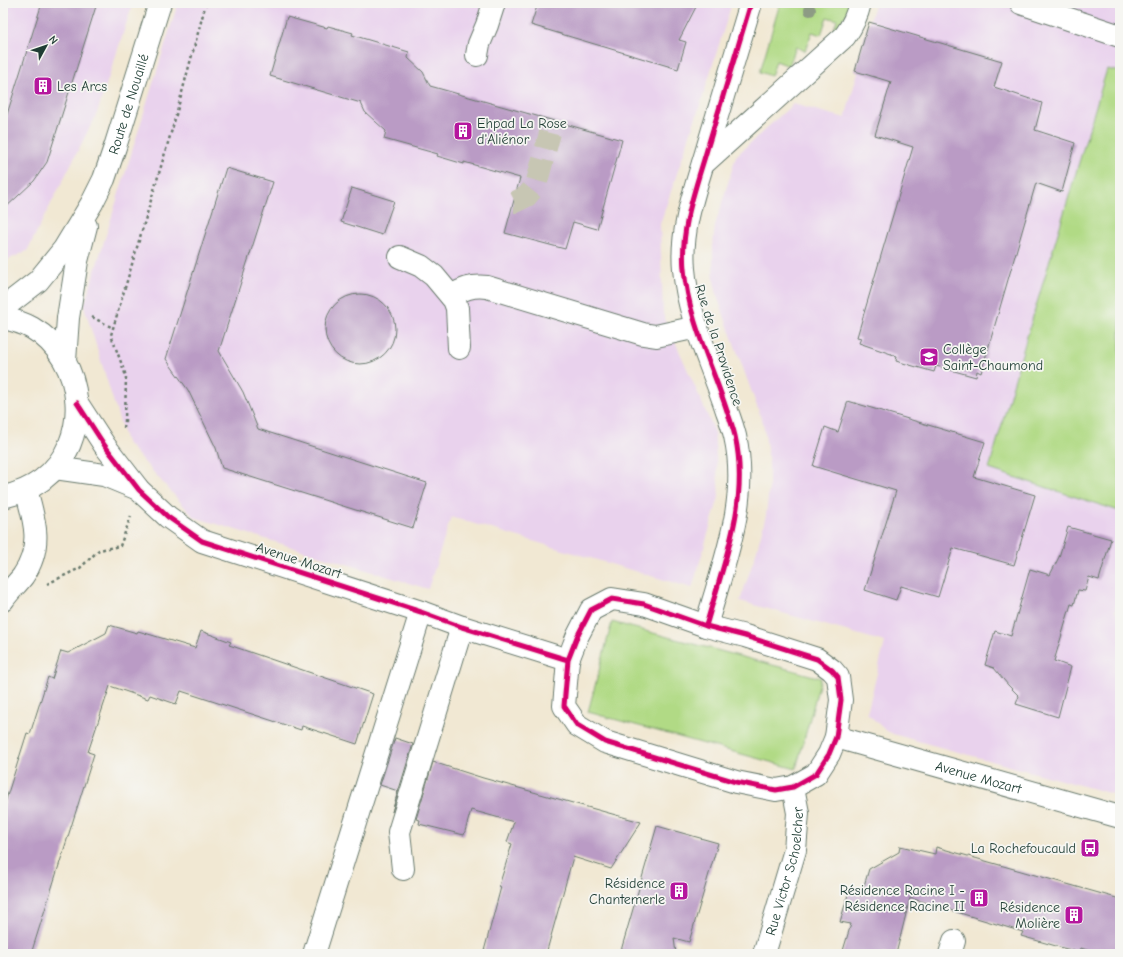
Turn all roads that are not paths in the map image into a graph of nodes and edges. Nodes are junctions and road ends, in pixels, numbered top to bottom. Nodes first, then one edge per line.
1 (160, 3) edge
2 (494, 3) edge
3 (751, 3) edge
4 (860, 3) edge
5 (1021, 3) edge
6 (1120, 36) edge
7 (477, 55) dead end
8 (703, 164) junction
9 (92, 204) junction
10 (400, 257) dead end
11 (451, 296) junction
12 (3, 308) edge
13 (3, 318) edge
14 (697, 327) junction
15 (459, 348) dead end
16 (65, 361) junction
17 (77, 403) junction
18 (55, 468) junction
19 (26, 490) junction
20 (139, 490) junction
21 (3, 497) edge
22 (9, 592) edge
23 (421, 612) junction
24 (706, 626) junction
25 (462, 628) junction
26 (568, 660) junction
27 (836, 737) junction
28 (793, 786) junction
29 (1120, 817) edge
30 (403, 869) dead end
31 (314, 954) edge
32 (764, 954) edge

1 - 9 street, Route de Nouaillé
2 - 7 street
3 - 8 street, Rue de la Providence
4 - 8 street
5 - 6 street
8 - 14 street, Rue de la Providence
9 - 12 street, Route de Nouaillé
9 - 16 street, Route de Nouaillé
10 - 11 street
11 - 14 street
11 - 15 street
13 - 16 street
14 - 24 street, Rue de la Providence
16 - 17 street
17 - 18 street
17 - 20 street, Avenue Mozart
18 - 19 street
18 - 20 street, Avenue Mozart
19 - 21 street
19 - 22 street
20 - 23 street, Avenue Mozart
23 - 25 street, Avenue Mozart
23 - 31 street
24 - 26 street
24 - 27 street
25 - 26 street, Avenue Mozart
25 - 30 street
26 - 28 street
27 - 28 street
27 - 29 street, Avenue Mozart
28 - 32 street, Rue Victor Schoelcher

